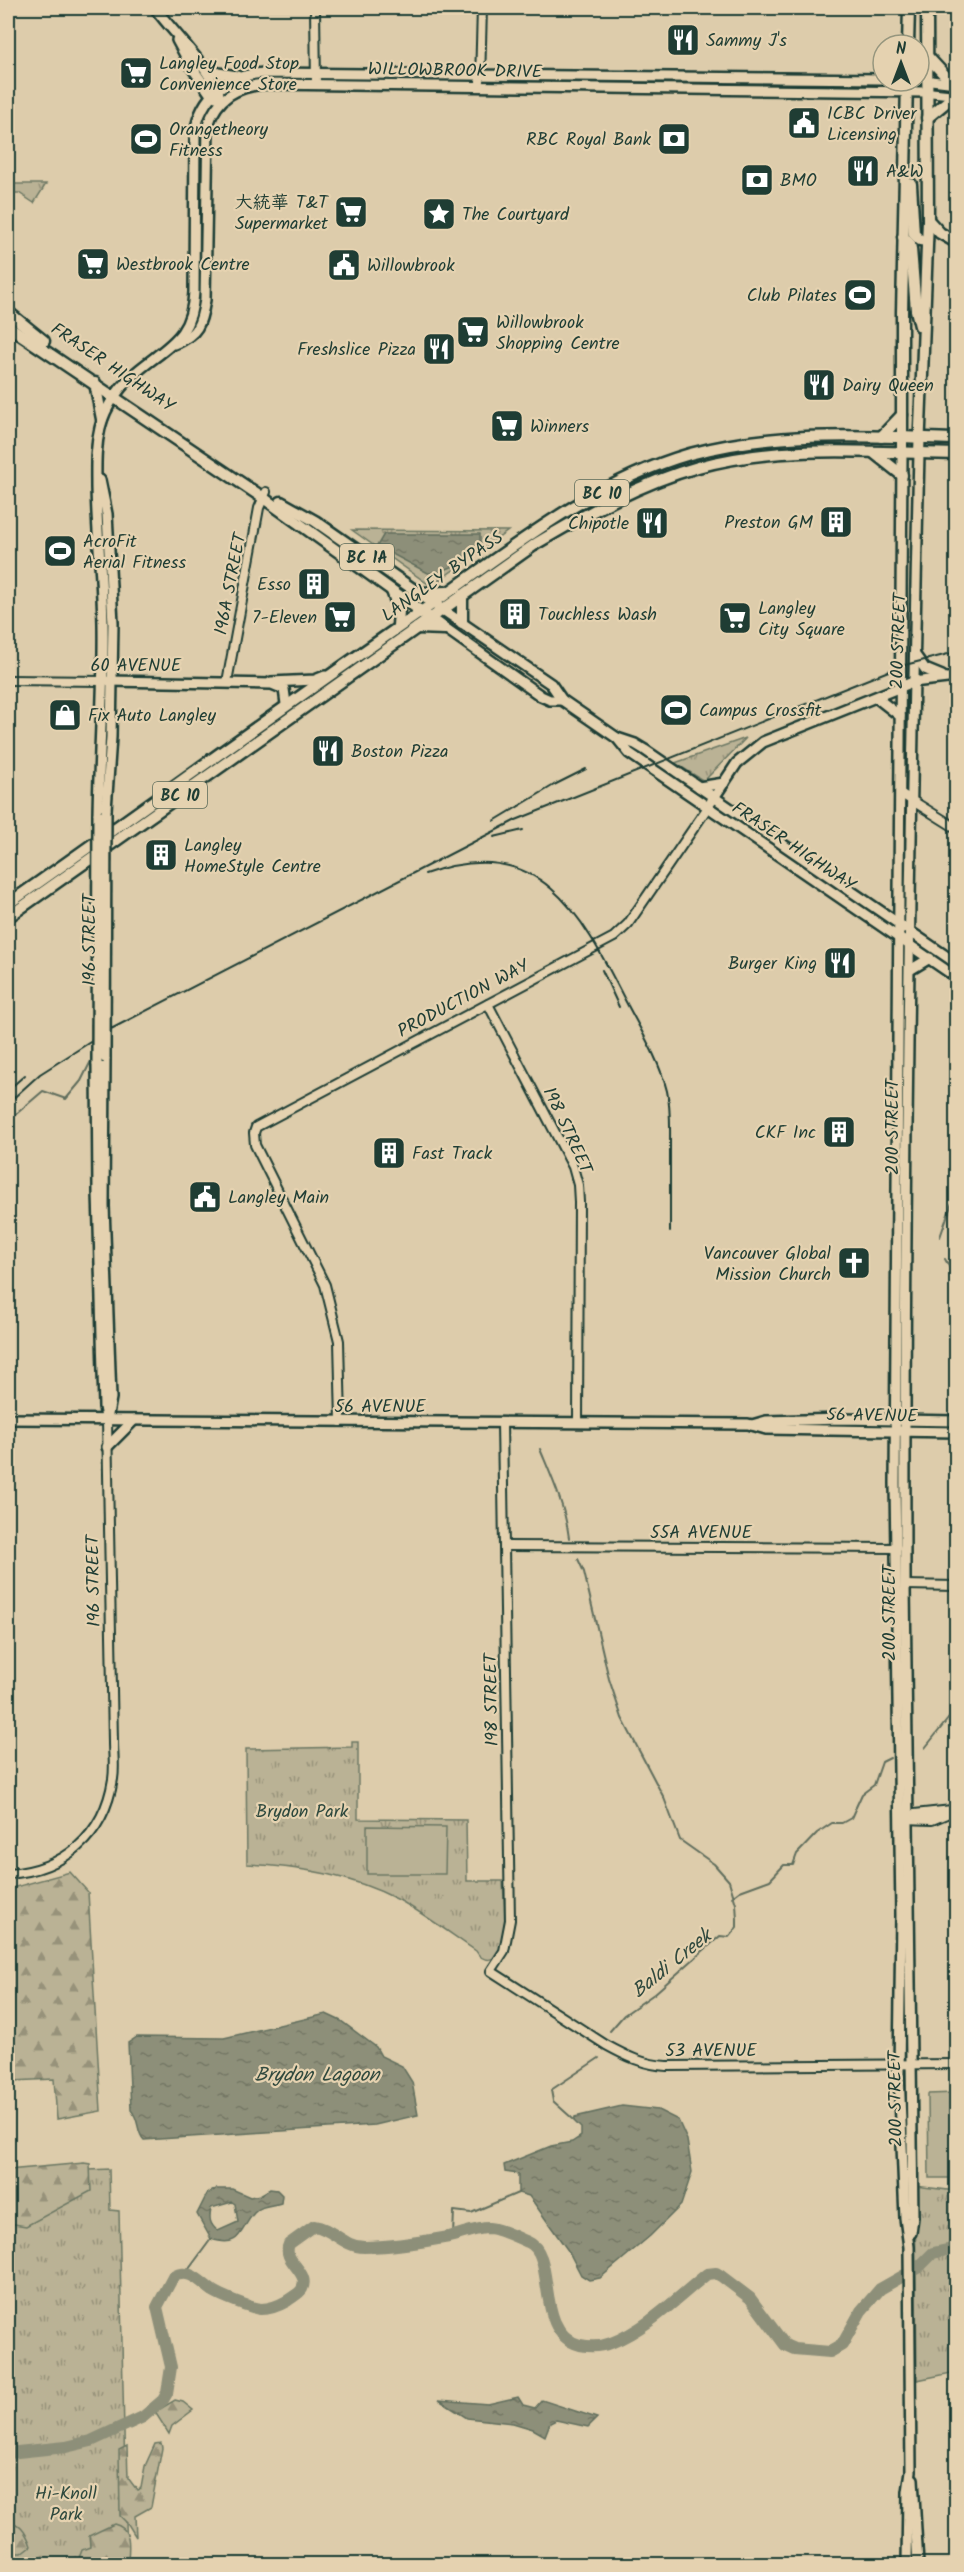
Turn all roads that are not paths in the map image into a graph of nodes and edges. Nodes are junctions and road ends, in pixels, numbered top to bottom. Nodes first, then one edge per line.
1 (155, 8) edge
2 (315, 8) edge
3 (482, 8) edge
4 (909, 8) edge
5 (927, 8) edge
6 (908, 33) edge
7 (927, 33) edge
8 (175, 35) junction
9 (931, 60) edge
10 (201, 64) junction
11 (315, 73) junction
12 (480, 75) junction
13 (239, 76) junction
14 (871, 79) edge
15 (954, 83) edge
16 (931, 84) edge
17 (316, 85) junction
18 (871, 86) edge
19 (931, 86) edge
20 (480, 87) junction
21 (214, 92) junction
22 (907, 93) edge
23 (925, 93) edge
24 (956, 95) edge
25 (222, 100) junction
26 (927, 118) junction
27 (906, 148) junction
28 (928, 220) junction
29 (903, 237) junction
30 (927, 241) junction
31 (954, 241) dead end
32 (8, 312) edge
33 (8, 326) edge
34 (923, 337) junction
35 (172, 345) junction
36 (96, 383) junction
37 (119, 392) junction
38 (902, 415) junction
39 (102, 419) junction
40 (881, 437) junction
41 (902, 437) junction
42 (919, 438) junction
43 (957, 439) edge
44 (873, 452) junction
45 (902, 453) junction
46 (919, 453) junction
47 (957, 454) edge
48 (96, 460) junction
49 (902, 476) junction
50 (264, 494) junction
51 (96, 503) junction
52 (106, 514) junction
53 (97, 533) junction
54 (108, 549) junction
55 (392, 591) junction
56 (447, 592) junction
57 (419, 593) junction
58 (462, 596) junction
59 (433, 603) junction
60 (443, 610) junction
61 (421, 611) junction
62 (431, 618) junction
63 (462, 623) junction
64 (398, 626) junction
65 (417, 628) junction
66 (445, 629) junction
67 (915, 655) junction
68 (328, 676) junction
69 (952, 677) edge
70 (8, 680) edge
71 (108, 681) junction
72 (227, 682) junction
73 (913, 682) junction
74 (265, 683) junction
75 (901, 687) junction
76 (878, 698) junction
77 (562, 700) junction
78 (286, 704) junction
79 (900, 716) junction
80 (617, 738) junction
81 (724, 783) junction
82 (699, 787) junction
83 (900, 793) junction
84 (715, 798) junction
85 (911, 800) junction
86 (708, 807) junction
87 (957, 828) edge
88 (8, 904) edge
89 (8, 917) edge
90 (898, 923) junction
91 (910, 931) junction
92 (898, 937) junction
93 (909, 944) junction
94 (930, 958) junction
95 (957, 963) edge
96 (909, 970) junction
97 (957, 977) edge
98 (488, 1004) junction
99 (8, 1419) edge
100 (825, 1419) junction
101 (107, 1420) junction
102 (134, 1420) junction
103 (895, 1420) junction
104 (906, 1420) junction
105 (957, 1421) edge
106 (341, 1422) junction
107 (502, 1423) junction
108 (578, 1424) junction
109 (752, 1425) junction
110 (817, 1430) junction
111 (895, 1431) junction
112 (906, 1432) junction
113 (957, 1432) edge
114 (107, 1447) junction
115 (504, 1546) junction
116 (897, 1548) junction
117 (905, 1585) junction
118 (957, 1586) edge
119 (957, 1810) edge
120 (905, 1817) junction
121 (8, 1874) edge
122 (491, 1971) joint
123 (899, 2064) junction
124 (910, 2064) junction
125 (957, 2064) edge
126 (909, 2251) junction
127 (911, 2471) junction
128 (908, 2537) junction
129 (907, 2565) edge
130 (912, 2565) edge
131 (918, 2565) edge

1 - 8 main road
2 - 11 street
3 - 12 street
4 - 6 main road
5 - 7 main road, 200 STREET
8 - 10 main road
8 - 21 main road
9 - 15 main road
10 - 13 main road
10 - 21 main road
11 - 12 main road, WILLOWBROOK DRIVE
11 - 13 main road, WILLOWBROOK DRIVE
11 - 17 street
12 - 14 main road, WILLOWBROOK DRIVE
12 - 20 street
13 - 21 main road, WILLOWBROOK DRIVE
15 - 16 street, WILLOWBROOK DRIVE
17 - 20 main road, WILLOWBROOK DRIVE
17 - 25 main road, WILLOWBROOK DRIVE
18 - 20 main road, WILLOWBROOK DRIVE
19 - 24 street, WILLOWBROOK DRIVE
21 - 25 main road
21 - 35 main road
22 - 27 main road, 200 STREET
23 - 26 main road, 200 STREET
24 - 26 main road
25 - 35 main road
26 - 28 main road, 200 STREET
27 - 29 main road, 200 STREET
27 - 30 main road
28 - 30 main road, 200 STREET
28 - 31 main road
29 - 34 main road
29 - 38 main road, 200 STREET
30 - 34 main road, 200 STREET
32 - 37 main road, FRASER HIGHWAY
33 - 36 main road, FRASER HIGHWAY / BC 1A
34 - 42 main road, 200 STREET
35 - 37 main road
36 - 37 main road, FRASER HIGHWAY / BC 1A
36 - 39 main road
37 - 39 main road, 196 STREET
37 - 50 main road, FRASER HIGHWAY / BC 1A
38 - 40 main road
38 - 41 main road, 200 STREET
39 - 48 main road, 196 STREET
40 - 41 main road, LANGLEY BYPASS / BC 10
40 - 56 main road, LANGLEY BYPASS / BC 10
41 - 42 main road, LANGLEY BYPASS / BC 10
41 - 45 main road, 200 STREET
42 - 43 main road, LANGLEY BYPASS / BC 10
42 - 46 main road, 200 STREET
44 - 45 main road, LANGLEY BYPASS / BC 10
44 - 49 main road
44 - 58 main road, LANGLEY BYPASS / BC 10
45 - 46 main road, LANGLEY BYPASS / BC 10
45 - 49 main road, 200 STREET
46 - 47 main road, LANGLEY BYPASS / BC 10
46 - 67 main road, 200 STREET
48 - 51 main road, 196 STREET
48 - 52 main road, 196 STREET
49 - 75 main road, 200 STREET
50 - 55 main road, FRASER HIGHWAY / BC 1A
50 - 57 main road, FRASER HIGHWAY / BC 1A
50 - 72 street, 196A STREET
51 - 52 main road
51 - 53 main road, 196 STREET
52 - 54 main road, 196 STREET
53 - 54 main road
53 - 71 main road, 196 STREET
54 - 71 main road, 196 STREET
55 - 61 main road, FRASER HIGHWAY / BC 1A
55 - 64 main road
56 - 57 main road
56 - 59 main road, LANGLEY BYPASS / BC 10
57 - 59 main road, FRASER HIGHWAY / BC 1A
58 - 60 main road, LANGLEY BYPASS / BC 10
58 - 63 main road
59 - 60 main road, FRASER HIGHWAY / BC 1A
59 - 61 main road, LANGLEY BYPASS / BC 10
60 - 62 main road, LANGLEY BYPASS / BC 10
60 - 63 main road, FRASER HIGHWAY / BC 1A
61 - 62 main road, FRASER HIGHWAY / BC 1A
61 - 64 main road, LANGLEY BYPASS / BC 10
62 - 65 main road, LANGLEY BYPASS / BC 10
62 - 66 main road, FRASER HIGHWAY / BC 1A
63 - 77 main road, FRASER HIGHWAY / BC 1A
64 - 68 main road, LANGLEY BYPASS / BC 10
65 - 66 main road
65 - 89 main road, LANGLEY BYPASS / BC 10
66 - 77 main road, FRASER HIGHWAY / BC 1A
67 - 69 main road
67 - 73 main road, 200 STREET
68 - 74 main road, 60 AVENUE
68 - 78 main road, LANGLEY BYPASS / BC 10
69 - 73 main road, PRODUCTION WAY
70 - 71 street, 60 AVENUE
71 - 72 main road, 60 AVENUE
71 - 101 main road, 196 STREET, bridge
72 - 74 main road, 60 AVENUE
73 - 75 main road, PRODUCTION WAY
73 - 85 main road, 200 STREET
74 - 78 main road
75 - 76 main road, PRODUCTION WAY
75 - 79 main road, 200 STREET
76 - 79 main road
76 - 81 main road, PRODUCTION WAY
77 - 80 main road, FRASER HIGHWAY / BC 1A
78 - 88 main road, LANGLEY BYPASS / BC 10
79 - 83 main road, 200 STREET
80 - 82 main road, FRASER HIGHWAY / BC 1A
80 - 86 main road, FRASER HIGHWAY / BC 1A
81 - 82 main road
81 - 84 main road, PRODUCTION WAY
82 - 84 main road, FRASER HIGHWAY / BC 1A
83 - 85 street
83 - 90 main road, 200 STREET
84 - 86 main road, PRODUCTION WAY
84 - 90 main road, FRASER HIGHWAY / BC 1A
85 - 87 street
85 - 91 main road, 200 STREET
86 - 92 main road, FRASER HIGHWAY / BC 1A
86 - 98 street, PRODUCTION WAY
90 - 91 main road, FRASER HIGHWAY / BC 1A
90 - 92 main road, 200 STREET
91 - 93 main road, 200 STREET
91 - 95 main road, FRASER HIGHWAY / BC 1A
92 - 93 main road, FRASER HIGHWAY / BC 1A
92 - 103 main road, 200 STREET
93 - 94 main road, FRASER HIGHWAY / BC 1A
93 - 96 main road, 200 STREET
94 - 96 main road
94 - 97 main road, FRASER HIGHWAY / BC 1A
96 - 104 main road, 200 STREET
98 - 106 street, PRODUCTION WAY
98 - 108 street, 198 STREET
99 - 101 main road, 56 AVENUE
100 - 103 main road, 56 AVENUE
100 - 109 main road, 56 AVENUE
100 - 110 main road
101 - 102 main road, 56 AVENUE
101 - 114 street, 196 STREET
102 - 106 main road, 56 AVENUE
102 - 114 main road
103 - 104 main road, 56 AVENUE
103 - 111 main road, 200 STREET
104 - 105 main road, 56 AVENUE
104 - 112 main road, 200 STREET
106 - 107 main road, 56 AVENUE
107 - 108 main road, 56 AVENUE
107 - 115 street, 198 STREET
108 - 109 main road, 56 AVENUE
109 - 110 main road, 56 AVENUE
110 - 111 main road, 56 AVENUE
111 - 112 main road, 56 AVENUE
111 - 116 main road, 200 STREET
112 - 113 main road, 56 AVENUE
112 - 117 main road, 200 STREET
114 - 121 street, 196 STREET
115 - 116 street, 55A AVENUE
115 - 122 street, 198 STREET
116 - 120 main road, 200 STREET
117 - 118 street
117 - 120 main road, 200 STREET
119 - 120 street
120 - 123 main road, 200 STREET
120 - 124 main road, 200 STREET
122 - 123 street, 53 AVENUE
123 - 124 street, 53 AVENUE
123 - 126 main road, 200 STREET
124 - 125 street, 53 AVENUE
124 - 126 main road, 200 STREET
126 - 127 main road, 200 STREET
127 - 128 main road, 200 STREET
127 - 131 main road, 200 STREET
128 - 129 main road, 200 STREET
128 - 130 main road

